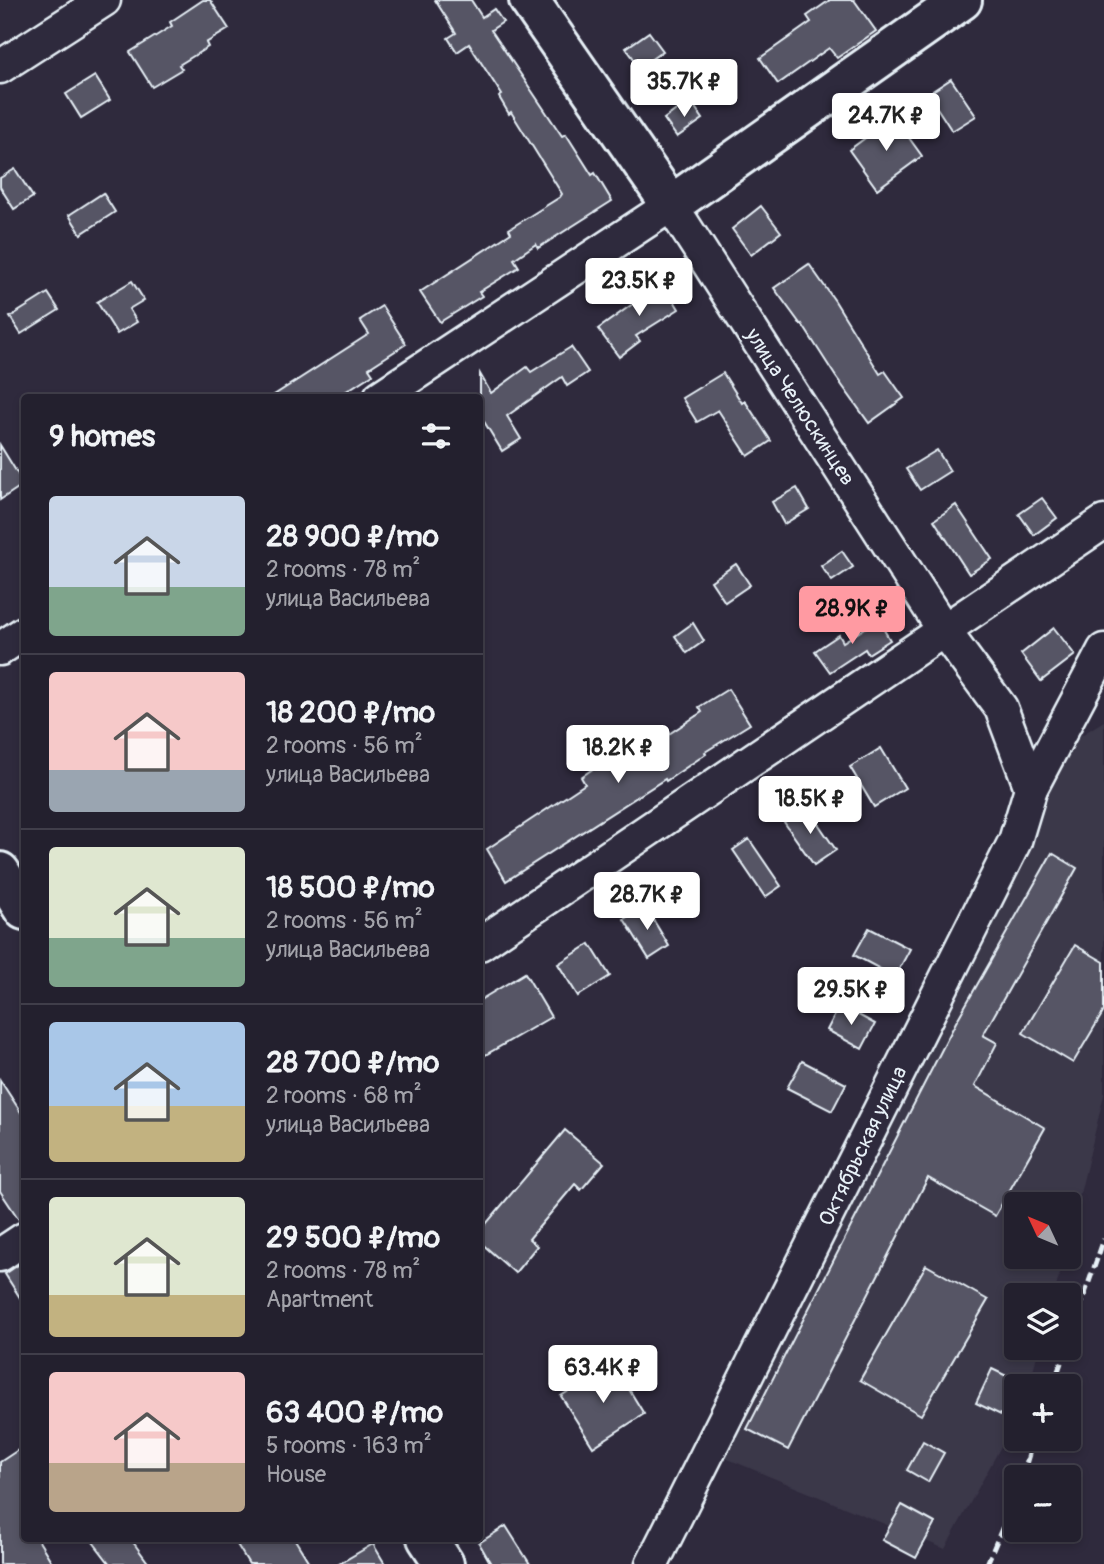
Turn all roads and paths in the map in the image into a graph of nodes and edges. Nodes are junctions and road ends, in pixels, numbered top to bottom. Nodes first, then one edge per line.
1 (104, 0) edge
2 (529, 0) edge
3 (962, 0) edge
4 (0, 67) edge
5 (671, 205) junction
6 (385, 394) edge
7 (1104, 522) edge
8 (945, 632) junction
9 (21, 635) edge
10 (0, 649) edge
11 (1104, 650) edge
12 (1031, 788) junction
13 (0, 872) edge
14 (21, 905) edge
15 (483, 942) edge
16 (21, 1242) edge
17 (0, 1255) edge
18 (430, 1542) edge
19 (444, 1564) edge
20 (652, 1564) edge

1 - 4 street
2 - 5 main road, улица Челюскинцев
3 - 5 main road
5 - 6 street
5 - 8 street, улица Челюскинцев
7 - 8 street
8 - 12 street, улица Челюскинцев
8 - 15 street
9 - 10 street
11 - 12 street, Октябрьская улица
12 - 20 street, Октябрьская улица
13 - 14 main road
16 - 17 street
18 - 19 main road

